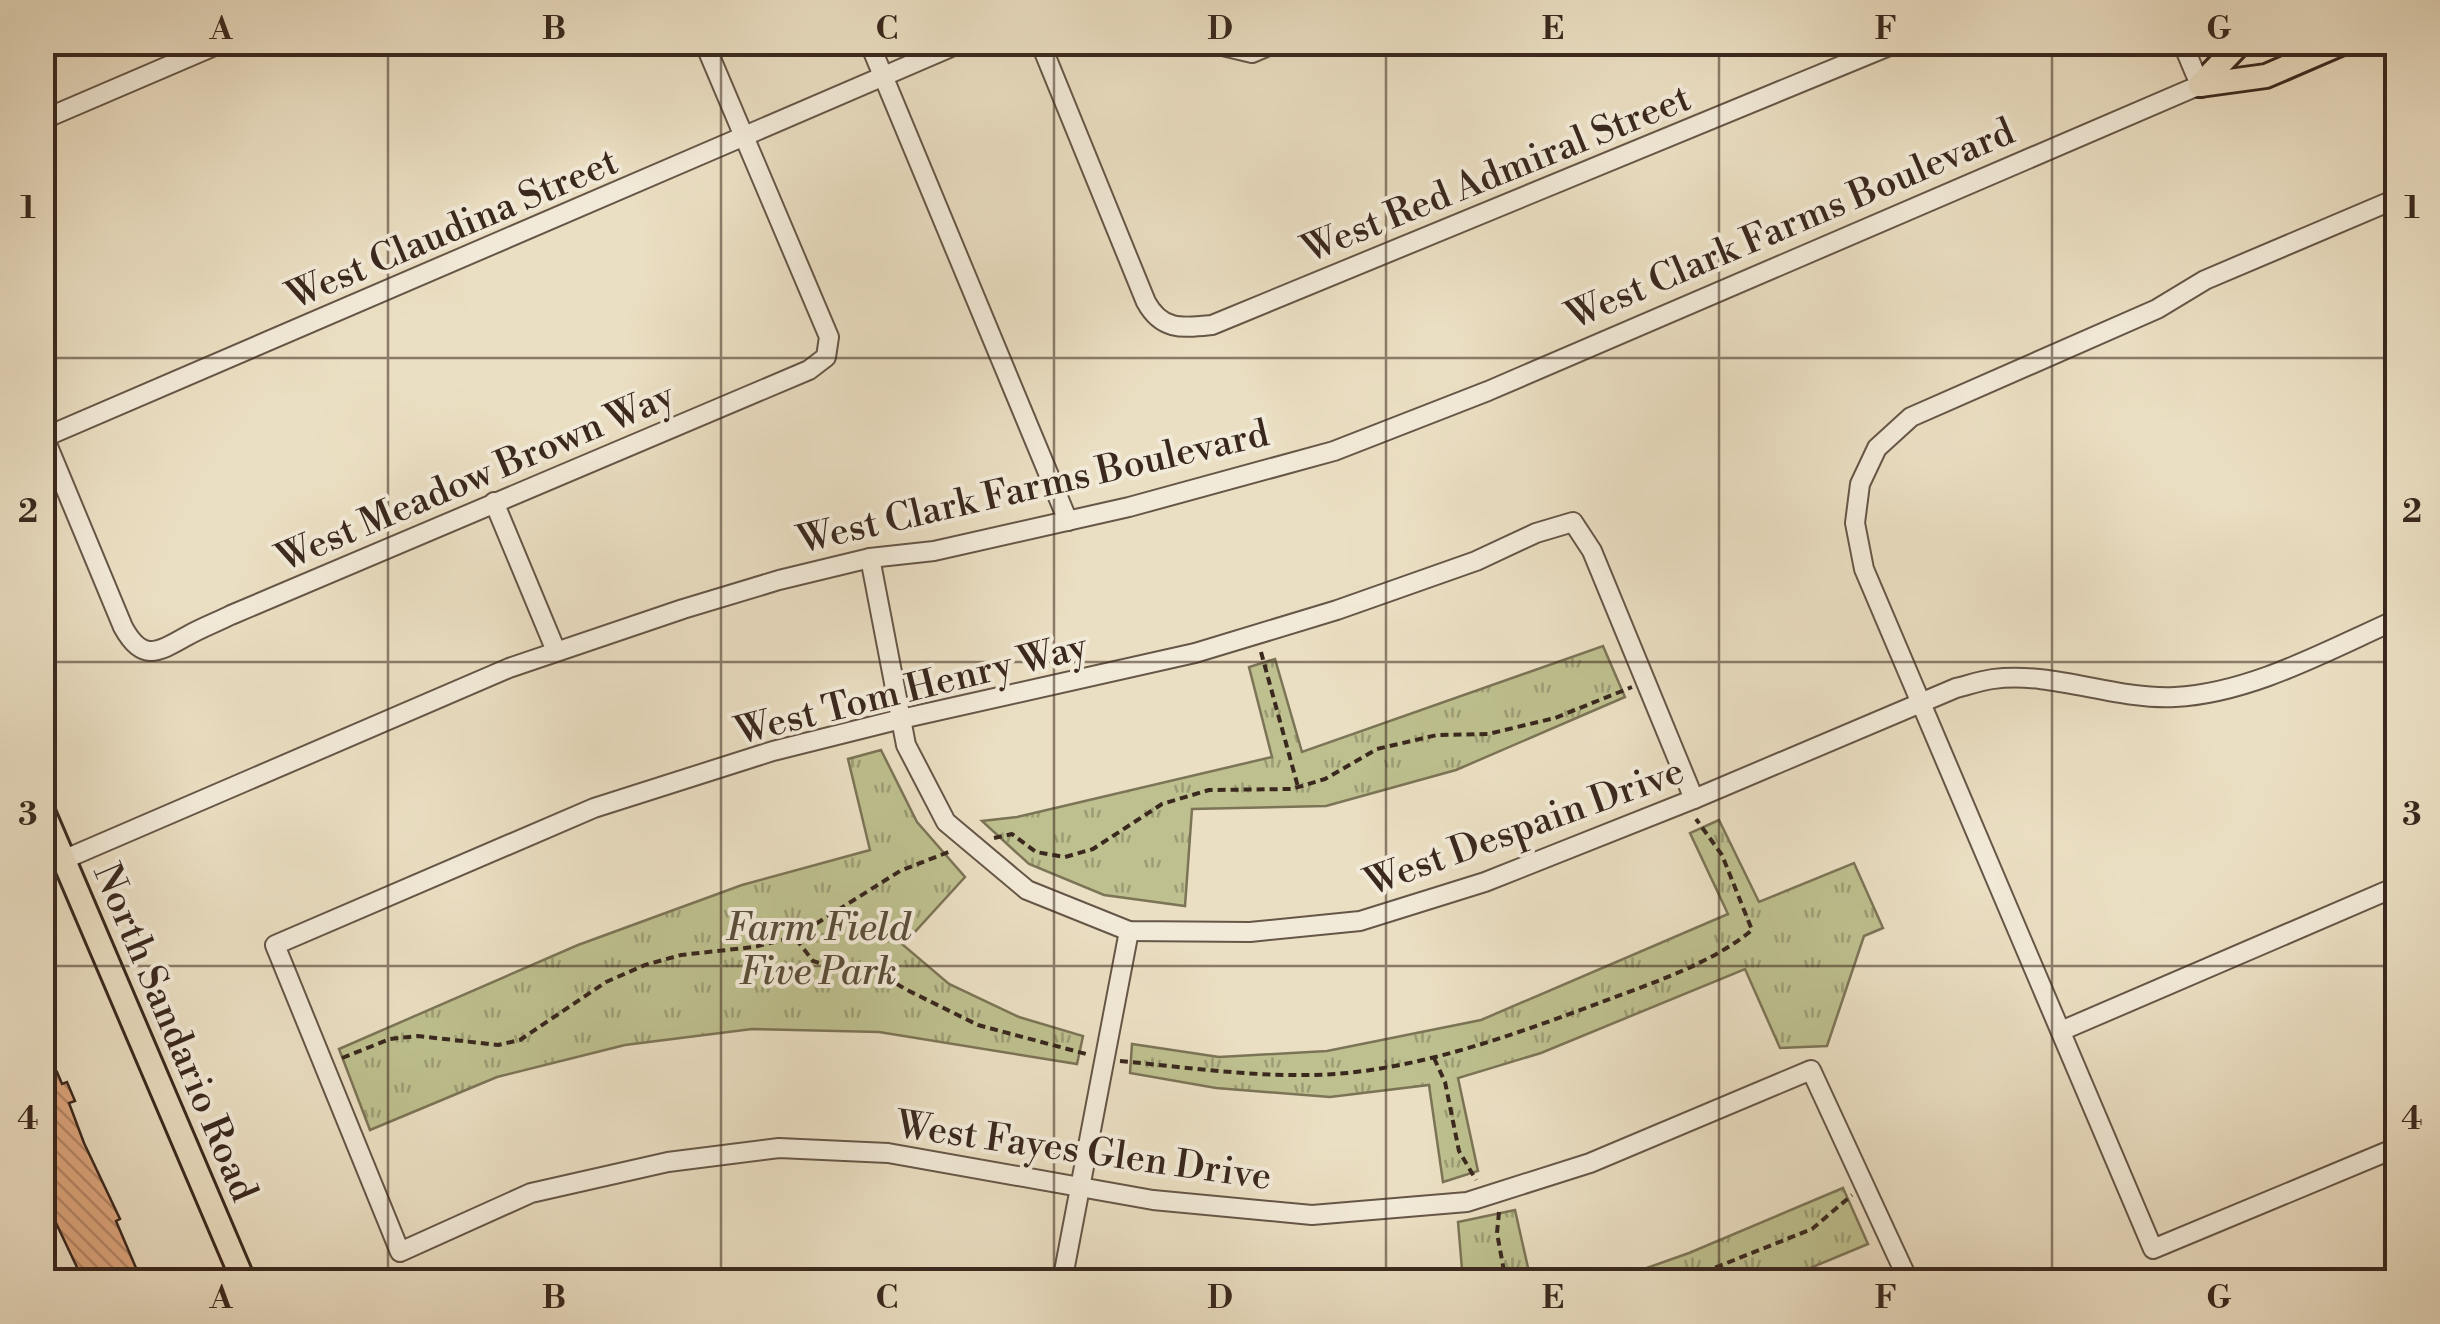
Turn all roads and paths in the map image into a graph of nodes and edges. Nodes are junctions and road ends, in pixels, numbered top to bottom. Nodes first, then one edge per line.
1 (224, 42) edge
2 (704, 42) edge
3 (869, 42) edge
4 (963, 42) edge
5 (1040, 42) edge
6 (1206, 42) edge
7 (1278, 42) edge
8 (1899, 42) edge
9 (2182, 42) edge
10 (2241, 42) edge
11 (2345, 42) edge
12 (883, 76) junction
13 (2200, 85) junction
14 (42, 120) edge
15 (746, 137) junction
16 (2398, 198) edge
17 (44, 434) edge
18 (494, 502) junction
19 (1068, 521) junction
20 (870, 558) junction
21 (2398, 619) edge
22 (1257, 634) junction
23 (556, 651) junction
24 (1922, 703) junction
25 (901, 719) junction
26 (1298, 787) dead end
27 (1689, 801) junction
28 (42, 809) edge
29 (53, 864) edge
30 (2398, 886) edge
31 (1129, 931) junction
32 (794, 937) dead end
33 (2061, 1031) junction
34 (1434, 1057) junction
35 (1104, 1059) junction
36 (2398, 1147) edge
37 (1864, 1185) junction
38 (1080, 1187) junction
39 (1501, 1191) junction
40 (400, 1252) joint
41 (244, 1282) edge
42 (1062, 1282) edge
43 (1506, 1282) edge
44 (1679, 1282) edge
45 (1909, 1282) edge

1 - 14 street
2 - 15 street
3 - 12 street
4 - 12 street, West Claudina Street
5 - 8 street, West Red Admiral Street
6 - 7 street
9 - 13 street
10 - 13 main road, West Clark Farms Boulevard
11 - 13 main road, West Clark Farms Boulevard
12 - 15 street, West Claudina Street
12 - 19 street
13 - 19 street, West Clark Farms Boulevard
15 - 17 street, West Claudina Street
15 - 18 street, West Meadow Brown Way
16 - 24 street
17 - 18 street, West Meadow Brown Way
18 - 23 street
19 - 20 street, West Clark Farms Boulevard
20 - 23 street, West Clark Farms Boulevard
20 - 25 street, West Despain Drive
21 - 24 street, West Despain Drive
22 - 25 street, West Tom Henry Way
22 - 26 path
22 - 27 street, West Tom Henry Way
23 - 29 street, West Clark Farms Boulevard
24 - 27 street, West Despain Drive
24 - 33 street
25 - 31 street, West Despain Drive
25 - 40 street, West Tom Henry Way
27 - 31 street, West Despain Drive
27 - 34 path
28 - 29 main road, North Sandario Road
29 - 41 main road, North Sandario Road
30 - 33 street
31 - 35 street
32 - 35 path
33 - 36 street
34 - 35 path
34 - 39 path
35 - 38 street
37 - 39 street, West Fayes Glen Drive
37 - 44 path
37 - 45 street
38 - 39 street, West Fayes Glen Drive
38 - 40 street, West Fayes Glen Drive
38 - 42 street
39 - 43 path

